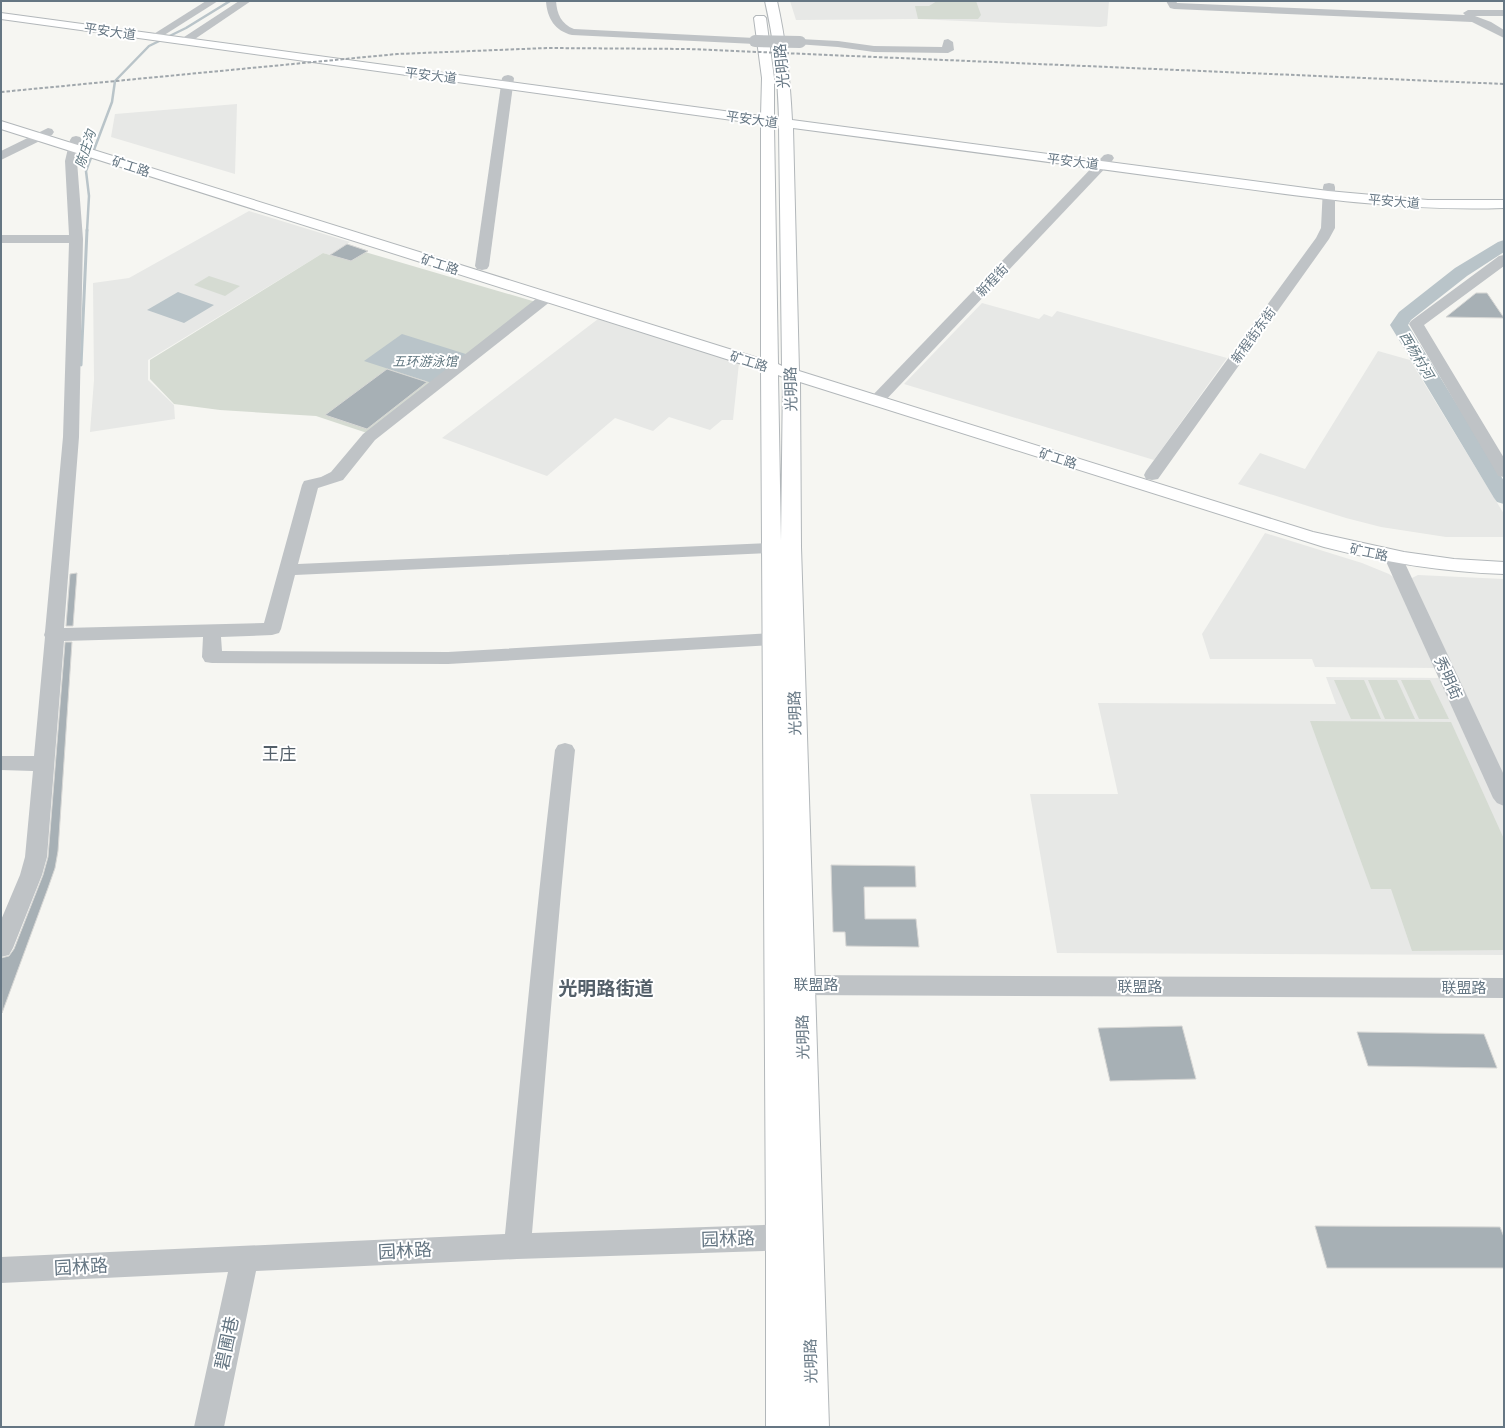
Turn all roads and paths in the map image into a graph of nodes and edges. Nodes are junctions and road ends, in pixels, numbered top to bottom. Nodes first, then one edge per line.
1 (213, 1) edge
2 (246, 1) edge
3 (551, 1) edge
4 (757, 1) edge
5 (771, 1) edge
6 (1171, 1) edge
7 (1235, 5) edge
8 (1392, 7) dead end
9 (1, 11) edge
10 (1504, 13) edge
11 (1, 16) edge
12 (161, 35) junction
13 (1504, 35) edge
14 (186, 38) junction
15 (948, 42) dead end
16 (507, 82) junction
17 (1, 116) edge
18 (777, 119) junction
19 (1, 125) edge
20 (42, 135) junction
21 (79, 145) junction
22 (106, 154) junction
23 (1, 156) edge
24 (1105, 162) junction
25 (1329, 191) junction
26 (1504, 196) edge
27 (1504, 204) edge
28 (1, 239) edge
29 (76, 239) junction
30 (1504, 259) edge
31 (482, 266) junction
32 (546, 298) junction
33 (769, 361) junction
34 (791, 368) junction
35 (881, 396) junction
36 (1504, 472) edge
37 (1152, 474) junction
38 (791, 547) junction
39 (772, 548) junction
40 (1504, 555) edge
41 (1393, 557) junction
42 (1504, 568) edge
43 (288, 570) junction
44 (212, 630) junction
45 (53, 635) junction
46 (773, 638) junction
47 (566, 750) dead end
48 (1, 763) edge
49 (43, 764) junction
50 (1504, 798) edge
51 (1, 948) edge
52 (789, 985) junction
53 (1504, 988) edge
54 (795, 1237) junction
55 (517, 1246) junction
56 (245, 1259) junction
57 (1, 1270) edge
58 (209, 1427) edge
59 (782, 1427) edge
60 (813, 1427) edge

1 - 12 street
2 - 14 street
3 - 15 street, bridge
4 - 18 main road, 光明路
5 - 18 main road, 光明路
6 - 7 street
7 - 13 street
8 - 10 street
9 - 12 main road, 平安大道
11 - 12 main road, 平安大道
12 - 14 main road, 平安大道
14 - 16 main road, 平安大道
16 - 18 main road, 平安大道
16 - 31 street
17 - 20 main road, 矿工路
18 - 24 main road, 平安大道
18 - 33 main road, 光明路
18 - 34 main road, 光明路
19 - 20 main road, 矿工路
20 - 21 main road, 矿工路
20 - 23 street
21 - 22 main road, 矿工路
21 - 29 street
22 - 31 main road, 矿工路
22 - 32 main road, 矿工路
24 - 25 main road, 平安大道
24 - 35 street, 新程街
25 - 26 main road, 平安大道
25 - 27 main road, 平安大道
25 - 37 street, 新程街东街
28 - 29 street
29 - 45 street
30 - 36 street
31 - 33 main road, 矿工路
32 - 33 main road, 矿工路
32 - 43 street
33 - 34 main road, 矿工路
33 - 39 main road, 光明路
34 - 35 main road, 矿工路
34 - 38 main road, 光明路
35 - 37 main road, 矿工路
35 - 41 main road, 矿工路
37 - 40 main road, 矿工路
38 - 39 street
38 - 52 main road, 光明路
39 - 43 street
39 - 46 main road, 光明路
41 - 42 main road, 矿工路
41 - 50 street, 秀明街
43 - 44 street
44 - 45 street
44 - 46 street
45 - 49 street
46 - 52 main road, 光明路
47 - 55 street
48 - 49 street
49 - 51 street
52 - 53 street, 联盟路
52 - 54 main road, 光明路
54 - 55 street, 园林路
54 - 59 main road, 光明路
54 - 60 main road, 光明路
55 - 56 street, 园林路
56 - 57 street, 园林路
56 - 58 street, 碧圃巷

